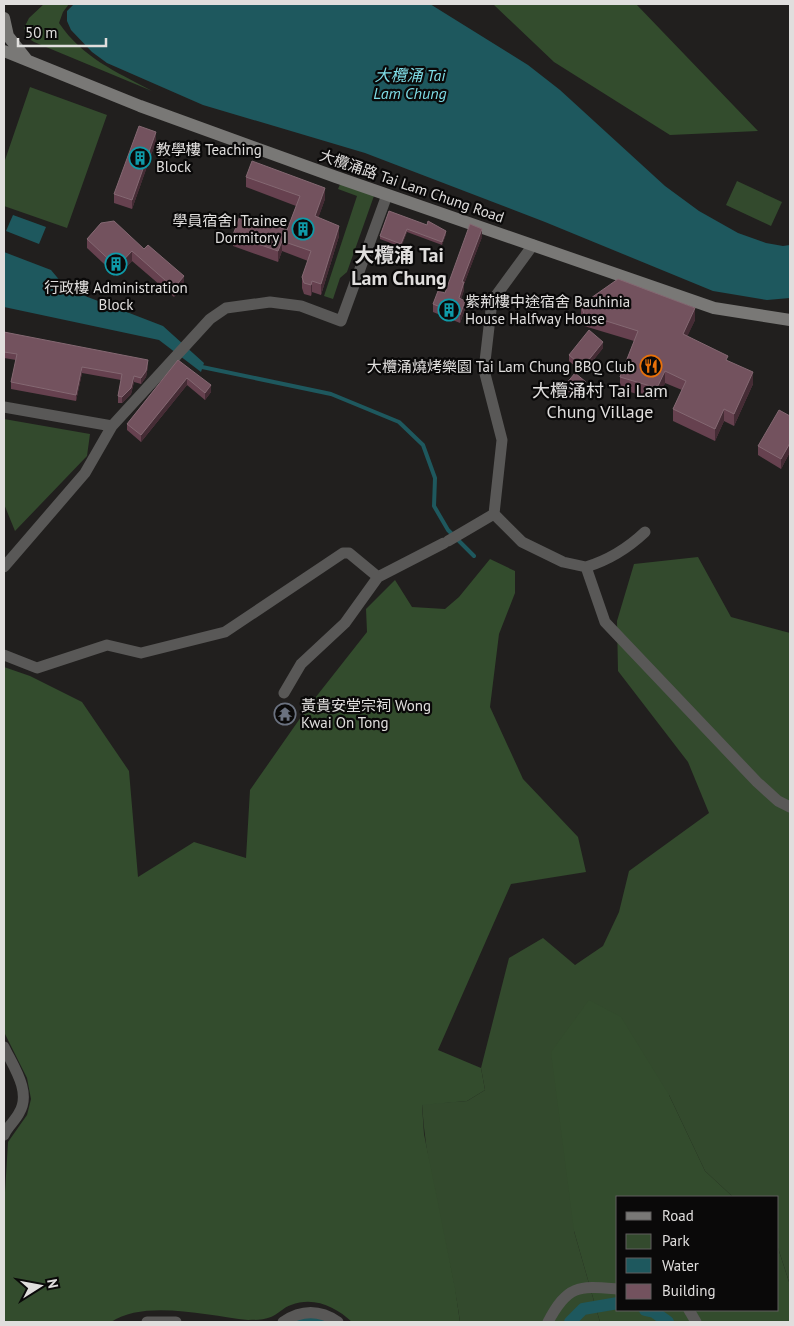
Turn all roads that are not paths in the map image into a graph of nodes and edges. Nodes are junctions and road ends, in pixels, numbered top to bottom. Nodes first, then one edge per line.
1 (4, 18) edge
2 (4, 52) edge
3 (28, 62) junction
4 (386, 195) junction
5 (533, 246) junction
6 (790, 320) edge
7 (4, 407) edge
8 (112, 426) junction
9 (494, 514) junction
10 (644, 532) dead end
11 (4, 567) edge
12 (586, 567) junction
13 (378, 577) junction
14 (4, 655) edge
15 (284, 693) dead end
16 (790, 807) edge
17 (4, 1047) edge
18 (4, 1135) edge
19 (616, 1289) edge
20 (690, 1311) edge
21 (147, 1322) edge
22 (176, 1322) edge
23 (283, 1322) edge
24 (338, 1322) edge
25 (548, 1322) edge
26 (696, 1322) edge

1 - 3 street
2 - 3 street, 大欖涌路 Tai Lam Chung Road
3 - 4 street, 大欖涌路 Tai Lam Chung Road
4 - 5 street, 大欖涌路 Tai Lam Chung Road
4 - 8 street
5 - 6 street, 大欖涌路 Tai Lam Chung Road
5 - 9 street
7 - 8 street
8 - 11 street
9 - 12 street
9 - 13 street
10 - 12 street
12 - 16 street
13 - 14 street
13 - 15 street
17 - 18 street
19 - 25 street
20 - 26 street
21 - 22 street
23 - 24 street

